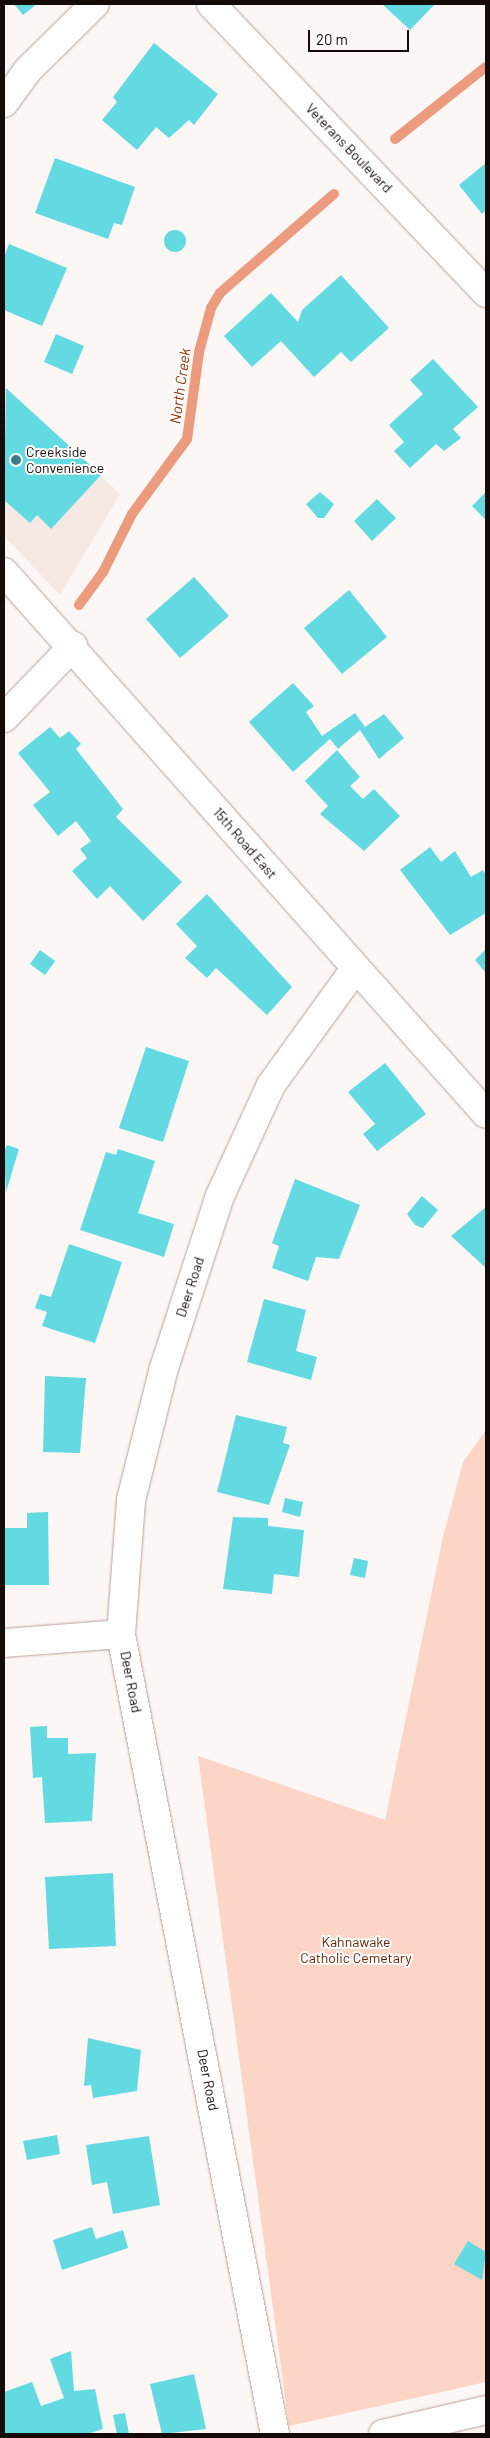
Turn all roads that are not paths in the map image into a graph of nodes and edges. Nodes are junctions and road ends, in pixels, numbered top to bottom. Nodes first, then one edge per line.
1 (94, 4) edge
2 (211, 4) edge
3 (4, 103) edge
4 (486, 293) edge
5 (4, 572) edge
6 (73, 646) junction
7 (4, 718) edge
8 (355, 970) junction
9 (486, 1114) edge
10 (121, 1634) junction
11 (4, 1643) edge
12 (486, 2410) edge
13 (275, 2434) edge
14 (383, 2434) edge

1 - 3 street
2 - 4 street, Veterans Boulevard
5 - 6 street, 15th Road East
6 - 7 street
6 - 8 street, 15th Road East
8 - 9 street, 15th Road East
8 - 10 street, Deer Road
10 - 11 street
10 - 13 street, Deer Road
12 - 14 street

